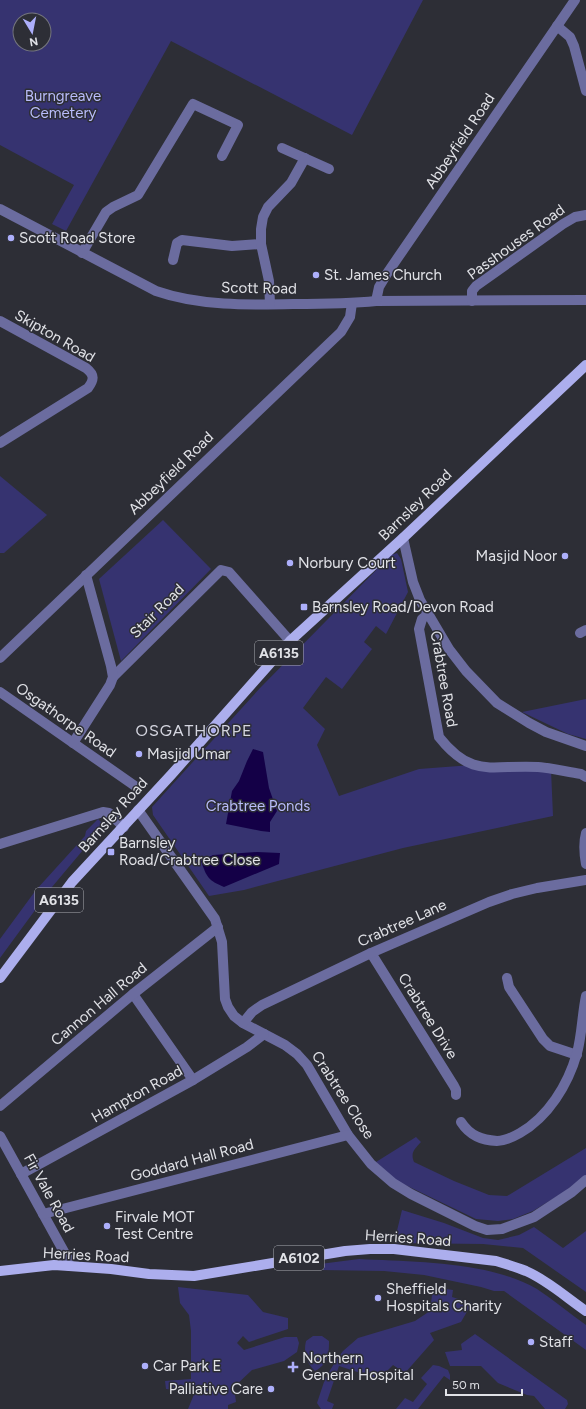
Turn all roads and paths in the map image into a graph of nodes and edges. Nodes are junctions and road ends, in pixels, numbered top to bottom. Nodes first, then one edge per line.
1 (575, 0) edge
2 (557, 26) junction
3 (586, 91) edge
4 (282, 148) dead end
5 (222, 156) dead end
6 (305, 158) junction
7 (329, 169) dead end
8 (2, 214) edge
9 (586, 215) edge
10 (261, 244) junction
11 (82, 253) junction
12 (173, 260) dead end
13 (586, 300) edge
14 (376, 301) junction
15 (472, 301) junction
16 (352, 303) junction
17 (270, 304) junction
18 (0, 321) edge
19 (586, 365) edge
20 (0, 443) edge
21 (403, 538) junction
22 (86, 575) junction
23 (428, 614) junction
24 (290, 641) junction
25 (0, 658) edge
26 (113, 677) junction
27 (0, 692) edge
28 (73, 743) junction
29 (586, 746) edge
30 (586, 777) edge
31 (135, 786) dead end
32 (138, 810) junction
33 (124, 827) junction
34 (586, 833) edge
35 (0, 844) edge
36 (586, 864) edge
37 (586, 880) edge
38 (218, 927) junction
39 (371, 953) junction
40 (0, 978) edge
41 (507, 978) dead end
42 (133, 994) junction
43 (586, 996) edge
44 (243, 1023) junction
45 (264, 1034) junction
46 (577, 1055) junction
47 (193, 1080) junction
48 (456, 1095) dead end
49 (0, 1106) edge
50 (461, 1122) dead end
51 (348, 1135) junction
52 (0, 1136) edge
53 (20, 1174) junction
54 (586, 1180) edge
55 (43, 1214) junction
56 (69, 1266) junction
57 (0, 1271) edge
58 (586, 1311) edge

1 - 2 street, Abbeyfield Road
2 - 3 street
2 - 14 street, Abbeyfield Road
4 - 6 street
5 - 11 street
6 - 7 street
6 - 10 street
8 - 11 street, Scott Road
9 - 15 street, Passhouses Road
10 - 12 street
10 - 17 street
11 - 17 street, Scott Road
13 - 15 street, Scott Road
14 - 15 street, Scott Road
14 - 16 street, Scott Road
16 - 17 street, Scott Road
16 - 22 street, Abbeyfield Road
18 - 20 street, Skipton Road
19 - 21 main road, Barnsley Road / A6135
21 - 23 street
21 - 24 main road, Barnsley Road / A6135
22 - 25 street, Abbeyfield Road
22 - 26 street
23 - 29 street
23 - 30 street, Crabtree Road
24 - 26 street, Stair Road
24 - 32 main road, Barnsley Road / A6135
26 - 28 street, Stair Road
27 - 28 street, Osgathorpe Road
28 - 31 street, Osgathorpe Road
32 - 33 main road, Barnsley Road / A6135
32 - 38 street, Crabtree Close
33 - 35 street
33 - 40 main road, Barnsley Road / A6135
34 - 36 street
37 - 39 street, Crabtree Lane
38 - 42 street, Cannon Hall Road
38 - 44 street, Crabtree Close
39 - 44 street, Crabtree Lane
39 - 48 street, Crabtree Drive
41 - 46 street
42 - 47 street
42 - 49 street, Cannon Hall Road
43 - 46 street
44 - 45 street, Crabtree Close
45 - 47 street, Hampton Road
45 - 51 street, Crabtree Close
46 - 50 street
47 - 53 street, Hampton Road
51 - 54 street, Crabtree Close
51 - 55 street, Goddard Hall Road
52 - 53 street, Fir Vale Road
53 - 55 street, Fir Vale Road
55 - 56 street, Fir Vale Road
56 - 57 main road, Herries Road / A6102
56 - 58 main road, Herries Road / A6102

